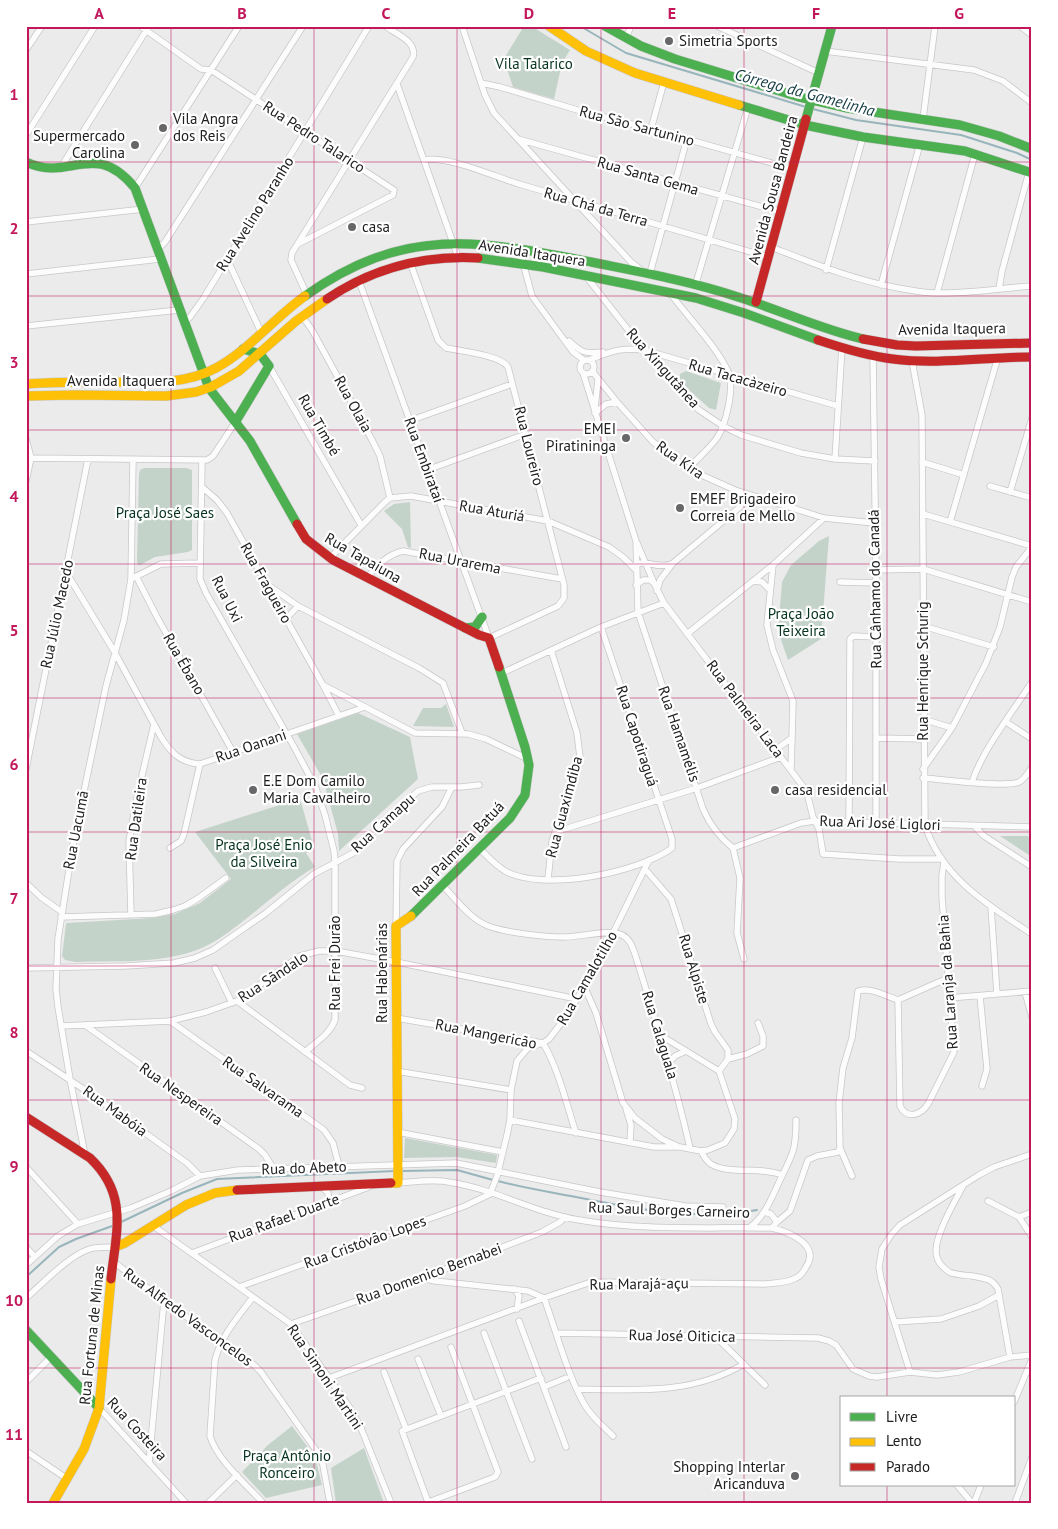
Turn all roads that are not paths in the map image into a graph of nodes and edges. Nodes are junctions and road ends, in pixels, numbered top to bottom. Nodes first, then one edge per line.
1 (42, 26) edge
2 (95, 26) edge
3 (140, 26) edge
4 (240, 26) edge
5 (303, 26) edge
6 (369, 26) edge
7 (385, 26) edge
8 (462, 26) edge
9 (549, 26) edge
10 (605, 26) edge
11 (631, 26) edge
12 (717, 26) edge
13 (832, 26) edge
14 (935, 26) edge
15 (1020, 26) edge
16 (148, 28) edge
17 (1032, 35) edge
18 (626, 38) junction
19 (26, 50) edge
20 (825, 51) junction
21 (929, 64) junction
22 (211, 70) junction
23 (819, 73) junction
24 (664, 82) junction
25 (481, 83) junction
26 (397, 84) junction
27 (256, 99) junction
28 (811, 102) junction
29 (1032, 103) edge
30 (748, 107) junction
31 (924, 118) junction
32 (805, 124) junction
33 (651, 129) junction
34 (305, 132) junction
35 (26, 135) edge
36 (516, 138) junction
37 (863, 138) junction
38 (687, 139) junction
39 (920, 144) junction
40 (1032, 149) edge
41 (734, 152) junction
42 (975, 154) junction
43 (424, 160) junction
44 (350, 161) junction
45 (26, 162) edge
46 (61, 167) junction
47 (793, 169) junction
48 (1030, 172) edge
49 (675, 183) junction
50 (135, 188) junction
51 (722, 196) junction
52 (575, 201) junction
53 (144, 209) junction
54 (780, 212) junction
55 (26, 222) edge
56 (663, 226) junction
57 (709, 239) junction
58 (452, 242) junction
59 (298, 244) junction
60 (771, 247) junction
61 (519, 248) junction
62 (157, 250) junction
63 (458, 257) junction
64 (768, 257) junction
65 (160, 259) junction
66 (228, 259) junction
67 (410, 262) junction
68 (522, 263) junction
69 (826, 270) junction
70 (646, 273) junction
71 (26, 274) edge
72 (585, 275) junction
73 (359, 281) junction
74 (696, 283) junction
75 (881, 285) junction
76 (1032, 286) edge
77 (999, 289) junction
78 (670, 293) junction
79 (937, 293) junction
80 (307, 295) junction
81 (698, 299) junction
82 (756, 302) junction
83 (179, 310) junction
84 (302, 316) junction
85 (184, 323) junction
86 (26, 326) edge
87 (262, 332) junction
88 (564, 336) junction
89 (1032, 343) edge
90 (842, 347) junction
91 (243, 349) junction
92 (644, 350) junction
93 (609, 351) junction
94 (260, 354) junction
95 (873, 356) junction
96 (998, 357) junction
97 (1032, 357) edge
98 (586, 360) junction
99 (912, 361) junction
100 (269, 366) junction
101 (592, 371) junction
102 (583, 373) junction
103 (203, 375) junction
104 (729, 375) junction
105 (598, 380) junction
106 (26, 384) edge
107 (512, 384) junction
108 (209, 388) junction
109 (26, 396) edge
110 (617, 402) junction
111 (838, 406) junction
112 (595, 413) junction
113 (1032, 418) edge
114 (236, 421) junction
115 (409, 421) junction
116 (723, 426) junction
117 (526, 434) junction
118 (26, 439) edge
119 (31, 458) junction
120 (88, 459) junction
121 (835, 459) junction
122 (133, 460) junction
123 (202, 461) junction
124 (875, 461) junction
125 (922, 462) junction
126 (688, 469) junction
127 (427, 470) junction
128 (964, 475) junction
129 (26, 481) edge
130 (990, 486) dead end
131 (202, 487) junction
132 (1010, 492) junction
133 (753, 496) junction
134 (390, 498) junction
135 (1032, 498) edge
136 (439, 502) junction
137 (923, 514) junction
138 (824, 518) junction
139 (548, 521) junction
140 (950, 522) junction
141 (874, 523) junction
142 (361, 525) junction
143 (636, 541) junction
144 (1032, 546) edge
145 (330, 558) junction
146 (461, 561) junction
147 (199, 563) junction
148 (673, 563) junction
149 (647, 564) junction
150 (773, 565) junction
151 (636, 567) junction
152 (923, 569) junction
153 (876, 570) junction
154 (66, 572) junction
155 (134, 577) junction
156 (367, 578) junction
157 (562, 579) junction
158 (754, 581) junction
159 (840, 582) dead end
160 (266, 583) junction
161 (654, 583) junction
162 (876, 583) junction
163 (636, 585) junction
164 (770, 590) junction
165 (658, 591) junction
166 (1007, 596) junction
167 (1032, 602) edge
168 (664, 604) junction
169 (298, 606) junction
170 (638, 612) junction
171 (482, 617) junction
172 (286, 619) junction
173 (923, 626) junction
174 (601, 627) junction
175 (465, 628) junction
176 (687, 634) junction
177 (876, 636) junction
178 (489, 638) junction
179 (994, 647) junction
180 (551, 650) junction
181 (114, 651) junction
182 (502, 673) junction
183 (1032, 682) edge
184 (323, 684) junction
185 (365, 707) junction
186 (339, 716) junction
187 (923, 719) junction
188 (1006, 722) junction
189 (154, 724) junction
190 (952, 728) junction
191 (287, 734) junction
192 (462, 734) junction
193 (792, 738) junction
194 (876, 738) junction
195 (1032, 738) edge
196 (923, 739) junction
197 (775, 750) junction
198 (232, 752) junction
199 (781, 758) junction
200 (528, 759) junction
201 (200, 764) junction
202 (1032, 767) edge
203 (26, 769) edge
204 (923, 769) junction
205 (791, 770) junction
206 (924, 778) junction
207 (972, 782) junction
208 (479, 785) dead end
209 (452, 787) junction
210 (697, 788) junction
211 (658, 800) junction
212 (815, 821) junction
213 (849, 822) junction
214 (876, 822) junction
215 (925, 825) junction
216 (974, 826) junction
217 (1032, 828) edge
218 (555, 832) junction
219 (170, 848) dead end
220 (479, 848) junction
221 (733, 848) junction
222 (649, 860) junction
223 (943, 860) junction
224 (335, 862) junction
225 (1032, 867) edge
226 (645, 870) junction
227 (226, 878) dead end
228 (548, 879) junction
229 (26, 884) edge
230 (442, 885) junction
231 (991, 907) junction
232 (62, 914) junction
233 (131, 915) junction
234 (396, 926) junction
235 (613, 933) junction
236 (1032, 934) edge
237 (336, 951) junction
238 (744, 959) dead end
239 (396, 962) junction
240 (26, 968) edge
241 (57, 968) junction
242 (215, 968) dead end
243 (948, 978) junction
244 (584, 986) junction
245 (1029, 992) edge
246 (997, 994) junction
247 (980, 996) junction
248 (949, 998) junction
249 (577, 999) junction
250 (898, 1000) junction
251 (234, 1002) junction
252 (1032, 1017) edge
253 (396, 1018) junction
254 (170, 1021) junction
255 (758, 1022) dead end
256 (61, 1026) junction
257 (85, 1026) junction
258 (660, 1035) junction
259 (543, 1043) junction
260 (26, 1051) edge
261 (686, 1051) junction
262 (305, 1052) junction
263 (728, 1059) junction
264 (668, 1064) junction
265 (396, 1071) junction
266 (719, 1071) junction
267 (70, 1079) junction
268 (982, 1086) dead end
269 (362, 1088) dead end
270 (511, 1090) junction
271 (623, 1102) junction
272 (26, 1117) edge
273 (510, 1120) junction
274 (796, 1120) dead end
275 (397, 1132) junction
276 (576, 1133) junction
277 (630, 1142) junction
278 (680, 1147) junction
279 (690, 1148) junction
280 (840, 1148) junction
281 (701, 1151) junction
282 (503, 1152) junction
283 (1032, 1154) edge
284 (85, 1155) junction
285 (340, 1166) junction
286 (398, 1166) junction
287 (26, 1168) edge
288 (273, 1168) junction
289 (497, 1174) junction
290 (782, 1175) junction
291 (200, 1176) junction
292 (852, 1176) dead end
293 (398, 1181) junction
294 (376, 1184) junction
295 (964, 1184) junction
296 (321, 1186) junction
297 (491, 1192) junction
298 (329, 1201) junction
299 (988, 1201) dead end
300 (723, 1207) dead end
301 (764, 1212) junction
302 (1032, 1212) edge
303 (118, 1216) junction
304 (565, 1217) junction
305 (1018, 1217) junction
306 (777, 1222) junction
307 (78, 1224) junction
308 (152, 1225) junction
309 (749, 1228) junction
310 (772, 1228) junction
311 (1032, 1237) edge
312 (26, 1247) edge
313 (114, 1247) junction
314 (192, 1253) junction
315 (35, 1257) junction
316 (114, 1262) junction
317 (26, 1265) edge
318 (447, 1268) junction
319 (422, 1278) junction
320 (444, 1282) junction
321 (240, 1287) junction
322 (514, 1289) junction
323 (999, 1295) junction
324 (253, 1297) junction
325 (26, 1298) edge
326 (544, 1298) junction
327 (164, 1300) junction
328 (517, 1309) junction
329 (519, 1320) dead end
330 (895, 1322) junction
331 (291, 1324) junction
332 (26, 1330) edge
333 (484, 1333) dead end
334 (557, 1333) junction
335 (716, 1337) junction
336 (221, 1340) junction
337 (451, 1347) dead end
338 (1032, 1354) edge
339 (52, 1357) junction
340 (1010, 1357) junction
341 (418, 1359) dead end
342 (1032, 1359) edge
343 (744, 1364) junction
344 (384, 1372) dead end
345 (910, 1372) junction
346 (329, 1378) junction
347 (541, 1378) junction
348 (566, 1378) dead end
349 (26, 1382) edge
350 (765, 1385) dead end
351 (544, 1386) junction
352 (578, 1390) junction
353 (506, 1391) junction
354 (1016, 1397) edge
355 (472, 1404) junction
356 (99, 1408) junction
357 (441, 1416) junction
358 (406, 1429) junction
359 (613, 1436) dead end
360 (566, 1447) dead end
361 (26, 1451) edge
362 (1032, 1457) edge
363 (532, 1459) dead end
364 (149, 1463) junction
365 (237, 1475) junction
366 (66, 1478) junction
367 (958, 1486) edge
368 (981, 1486) edge
369 (427, 1502) edge
370 (52, 1503) edge
371 (186, 1503) edge
372 (208, 1503) edge
373 (263, 1503) edge
374 (330, 1503) edge
375 (392, 1503) edge
376 (973, 1503) edge
377 (1014, 1503) edge

1 - 19 street
2 - 35 street
3 - 16 street, Rua Pedro Talarico
4 - 22 street
5 - 27 street
6 - 34 street, Rua Avelino Paranho
7 - 26 street
8 - 25 street
9 - 24 main road
10 - 18 main road
11 - 18 street
12 - 23 street
13 - 20 main road, Avenida Sousa Bandeira
14 - 21 street
15 - 17 street
16 - 22 street, Rua Pedro Talarico
16 - 46 street
18 - 28 main road
20 - 21 street
20 - 23 main road, Avenida Sousa Bandeira
21 - 29 street
21 - 31 street
22 - 27 street, Rua Pedro Talarico
22 - 50 street
23 - 28 main road, Avenida Sousa Bandeira
24 - 30 main road
24 - 33 street
25 - 33 street, Rua São Sartunino
25 - 36 street
26 - 43 street
26 - 44 street
27 - 34 street, Rua Pedro Talarico
27 - 62 street
28 - 31 main road
28 - 32 main road, Avenida Sousa Bandeira
30 - 32 main road
30 - 41 street
31 - 40 main road
32 - 37 main road
32 - 47 main road, Avenida Sousa Bandeira
33 - 38 street, Rua São Sartunino
34 - 44 street, Rua Pedro Talarico
34 - 66 street, Rua Avelino Paranho
36 - 49 street, Rua Santa Gema
36 - 52 street
37 - 39 main road
37 - 69 street
38 - 41 street, Rua São Sartunino
38 - 49 street
39 - 42 main road
39 - 75 street
41 - 47 street, Rua São Sartunino
41 - 51 street
42 - 48 main road
42 - 79 street
43 - 52 street, Rua Chá da Terra
43 - 58 street
44 - 59 street
44 - 59 street, Rua Pedro Talarico
45 - 46 main road
46 - 50 main road
47 - 54 main road, Avenida Sousa Bandeira
48 - 77 street
49 - 51 street, Rua Santa Gema
49 - 56 street
50 - 53 main road, Rua Tapaiuna
51 - 54 street, Rua Santa Gema
51 - 57 street
52 - 56 street, Rua Chá da Terra
52 - 70 street
53 - 55 street
53 - 62 main road, Rua Tapaiuna
54 - 60 main road, Avenida Sousa Bandeira
56 - 57 street, Rua Chá da Terra
56 - 70 street
57 - 64 street, Rua Chá da Terra
57 - 74 street
58 - 61 main road, Avenida Itaquera
58 - 63 street
58 - 80 main road, Avenida Itaquera
59 - 80 street
60 - 64 main road, Avenida Sousa Bandeira
60 - 69 street
61 - 68 street
61 - 70 main road, Avenida Itaquera
62 - 65 main road, Rua Tapaiuna
63 - 67 main road, Avenida Itaquera
63 - 68 main road, Avenida Itaquera
64 - 82 main road, Avenida Sousa Bandeira
65 - 71 street
65 - 83 main road, Rua Tapaiuna
66 - 85 street, Rua Avelino Paranho
66 - 87 street
67 - 73 main road, Avenida Itaquera
67 - 107 street, Rua Loureiro
68 - 72 main road, Avenida Itaquera
68 - 88 street
69 - 75 street
70 - 74 main road, Avenida Itaquera
72 - 78 main road, Avenida Itaquera
72 - 92 street, Rua Xingutânea
73 - 84 main road, Avenida Itaquera
73 - 115 street, Rua Embirataí
74 - 82 main road, Avenida Itaquera
75 - 79 street
76 - 77 street
77 - 79 street
78 - 81 main road, Avenida Itaquera
78 - 104 street
80 - 87 main road, Avenida Itaquera
81 - 82 main road
81 - 90 main road, Avenida Itaquera
82 - 89 main road, Avenida Itaquera
83 - 85 main road, Rua Tapaiuna
83 - 86 street
84 - 94 main road, Avenida Itaquera
84 - 134 street, Rua Olaia
85 - 103 main road, Rua Tapaiuna
87 - 91 main road, Avenida Itaquera
88 - 93 street, Rua Tacacàzeiro
88 - 98 street
90 - 95 main road, Avenida Itaquera
90 - 111 street
91 - 94 main road
91 - 103 main road, Avenida Itaquera
92 - 93 street, Rua Tacacàzeiro
92 - 104 street, Rua Tacacàzeiro
92 - 116 street, Rua Xingutânea
93 - 98 street, Rua Tacacàzeiro
94 - 100 main road, Rua Timbé
94 - 108 main road, Avenida Itaquera
95 - 99 main road, Avenida Itaquera
95 - 124 street, Rua Cânhamo do Canadá
96 - 97 main road, Avenida Itaquera
96 - 99 main road, Avenida Itaquera
96 - 128 street
98 - 101 street
98 - 102 street
99 - 125 street, Rua Henrique Schurig
100 - 114 main road
100 - 142 street, Rua Timbé
101 - 102 street
101 - 105 street, Rua Kira
102 - 112 street
103 - 106 main road, Avenida Itaquera
103 - 108 main road, Rua Tapaiuna
104 - 111 street, Rua Tacacàzeiro
104 - 116 street
105 - 110 street, Rua Kira
105 - 112 street
107 - 115 street
107 - 117 street, Rua Loureiro
108 - 109 main road, Avenida Itaquera
108 - 114 main road, Rua Tapaiuna
110 - 112 street
110 - 126 street, Rua Kira
111 - 121 street
112 - 143 street
113 - 132 street
114 - 123 street
114 - 145 main road, Rua Tapaiuna
115 - 127 street, Rua Embirataí
116 - 121 street, Rua Xingutânea
116 - 126 street
117 - 127 street
117 - 139 street, Rua Loureiro
118 - 119 street
119 - 120 street
119 - 129 street
120 - 122 street
120 - 154 street, Rua Júlio Macedo
121 - 124 street, Rua Xingutânea
122 - 123 street
122 - 155 street, Rua Uacumã
123 - 131 street, Rua Uxi
124 - 141 street, Rua Cânhamo do Canadá
125 - 128 street
125 - 137 street, Rua Henrique Schurig
126 - 133 street, Rua Kira
127 - 136 street, Rua Embirataí
128 - 140 street
130 - 132 street
131 - 147 street, Rua Uxi
131 - 160 street, Rua Fragueiro
132 - 135 street
133 - 138 street, Rua Kira
133 - 148 street
134 - 136 street, Rua Aturiá
134 - 142 street
136 - 139 street, Rua Aturiá
136 - 146 street, Rua Embirataí
137 - 140 street
137 - 152 street, Rua Henrique Schurig
138 - 141 street, Rua Kira
138 - 150 street
139 - 151 street, Rua Aturiá
139 - 157 street, Rua Loureiro
140 - 144 street
141 - 153 street, Rua Cânhamo do Canadá
142 - 145 street
143 - 149 street, Rua Palmeira Laca
143 - 151 street, Rua Hamamélis
144 - 166 street
145 - 156 main road, Rua Tapaiuna
146 - 156 street, Rua Urarema
146 - 157 street, Rua Urarema
146 - 171 street, Rua Embirataí
147 - 155 street
147 - 191 street, Rua Uxi
148 - 149 street
148 - 165 street
149 - 151 street
149 - 161 street, Rua Palmeira Laca
150 - 158 street
150 - 164 street
151 - 163 street, Rua Hamamélis
152 - 153 street
152 - 166 street
152 - 173 street, Rua Henrique Schurig
153 - 162 street, Rua Cânhamo do Canadá
154 - 181 street, Rua Oanani
154 - 203 street, Rua Júlio Macedo
155 - 181 street, Rua Uacumã
155 - 198 street, Rua Ébano
156 - 175 main road, Rua Tapaiuna
157 - 178 street, Rua Loureiro
158 - 164 street
158 - 176 street
159 - 162 street
160 - 169 street
160 - 172 street, Rua Fragueiro
161 - 163 street
161 - 165 street, Rua Palmeira Laca
162 - 177 street, Rua Cânhamo do Canadá
163 - 170 street, Rua Hamamélis
164 - 193 street
165 - 168 street, Rua Palmeira Laca
166 - 167 street
166 - 179 street
168 - 170 street
168 - 176 street, Rua Palmeira Laca
169 - 172 street
169 - 192 street
170 - 174 street
170 - 210 street, Rua Hamamélis
171 - 175 main road
171 - 178 street, Rua Embirataí
172 - 184 street, Rua Fragueiro
173 - 179 street
173 - 187 street, Rua Henrique Schurig
174 - 180 street
174 - 211 street, Rua Capotiraguá
175 - 178 main road, Rua Tapaiuna
176 - 197 street, Rua Palmeira Laca
177 - 194 street, Rua Cânhamo do Canadá
177 - 213 street
178 - 182 main road, Rua Palmeira Batuá
179 - 190 street
180 - 182 street
180 - 218 street, Rua Guaximdiba
181 - 189 street, Rua Oanani
181 - 232 street, Rua Uacumã
182 - 200 main road, Rua Palmeira Batuá
183 - 188 street
184 - 185 street
184 - 186 street, Rua Fragueiro
185 - 186 street, Rua Oanani
185 - 192 street
186 - 191 street, Rua Oanani
187 - 190 street
187 - 196 street, Rua Henrique Schurig
188 - 195 street
188 - 207 street
189 - 201 street, Rua Oanani
189 - 233 street, Rua Datileira
190 - 204 street
191 - 198 street, Rua Oanani
191 - 224 street, Rua Camapu
192 - 200 street
193 - 197 street
193 - 205 street
194 - 196 street
194 - 214 street, Rua Cânhamo do Canadá
196 - 204 street, Rua Henrique Schurig
197 - 199 street, Rua Palmeira Laca
198 - 201 street, Rua Oanani
199 - 205 street, Rua Palmeira Laca
199 - 210 street
200 - 220 main road, Rua Palmeira Batuá
201 - 219 street
202 - 207 street
204 - 206 street, Rua Henrique Schurig
205 - 212 street, Rua Palmeira Laca
206 - 207 street
206 - 215 street, Rua Henrique Schurig
208 - 209 street, Rua Camapu
209 - 224 street, Rua Camapu
209 - 234 street, Rua Habenárias
210 - 211 street
210 - 221 street, Rua Hamamélis
211 - 218 street
211 - 222 street, Rua Capotiraguá
212 - 213 street, Rua Ari José Liglori
212 - 221 street, Rua Ari José Liglori
212 - 223 street, Rua Palmeira Laca
213 - 214 street, Rua Ari José Liglori
214 - 215 street, Rua Ari José Liglori
215 - 216 street, Rua Ari José Liglori
215 - 223 street, Rua Henrique Schurig
216 - 217 street, Rua Ari José Liglori
216 - 225 street
218 - 228 street, Rua Guaximdiba
220 - 228 street
220 - 230 main road, Rua Palmeira Batuá
221 - 238 street
222 - 226 street, Rua Camalotilho
222 - 228 street
223 - 231 street, Rua Henrique Schurig
223 - 243 street, Rua Laranja da Bahia
224 - 237 street, Rua Frei Durão
224 - 241 street
226 - 235 street, Rua Camalotilho
226 - 263 street, Rua Alpiste
227 - 233 street
229 - 232 street
230 - 234 main road, Rua Palmeira Batuá
230 - 235 street
231 - 236 street, Rua Henrique Schurig
231 - 246 street
232 - 233 street
232 - 241 street, Rua Uacumã
234 - 239 main road, Rua Habenárias
235 - 244 street, Rua Camalotilho
235 - 258 street, Rua Calaguala
237 - 239 street, Rua Sãndalo
237 - 251 street, Rua Sãndalo
237 - 262 street, Rua Frei Durão
239 - 249 street, Rua Sãndalo
239 - 253 main road, Rua Habenárias
240 - 241 street
241 - 256 street, Rua Uacumã
242 - 251 street
243 - 248 street, Rua Laranja da Bahia
243 - 250 street
244 - 249 street, Rua Camalotilho
244 - 271 street
245 - 246 street
245 - 252 street
246 - 247 street
247 - 248 street
247 - 268 street
248 - 250 street, Rua Laranja da Bahia
249 - 259 street, Rua Camalotilho
250 - 280 street
251 - 254 street, Rua Sãndalo
251 - 262 street
253 - 259 street, Rua Mangericão
253 - 265 main road, Rua Habenárias
254 - 257 street, Rua Sãndalo
254 - 285 street, Rua Salvarama
255 - 263 street
256 - 257 street, Rua Sãndalo
256 - 267 street, Rua Uacumã
257 - 288 street, Rua Nespereira
258 - 261 street
258 - 264 street, Rua Calaguala
259 - 270 street, Rua Camalotilho
259 - 276 street, Rua Mangericão
260 - 267 street, Rua Mabóia
261 - 264 street
261 - 266 street
262 - 269 street
263 - 266 street
264 - 279 street, Rua Calaguala
265 - 270 street
265 - 275 main road, Rua Habenárias
266 - 281 street
267 - 284 street, Rua Uacumã
267 - 291 street, Rua Mabóia
270 - 273 street, Rua Camalotilho
271 - 277 street
271 - 278 street
272 - 284 main road, Rua Fortuna de Minas
273 - 276 street
273 - 282 street, Rua Camalotilho
274 - 290 street
275 - 282 street
275 - 286 main road, Rua Habenárias
276 - 277 street
277 - 278 street
278 - 279 street
279 - 281 street
280 - 292 street
280 - 306 street
281 - 290 street
282 - 289 street, Rua Camalotilho
283 - 295 street
284 - 303 main road, Rua Fortuna de Minas
285 - 286 street, Rua do Abeto
285 - 288 street, Rua do Abeto
286 - 289 street, Rua do Abeto
286 - 293 main road, Rua Habenárias
287 - 307 street
288 - 291 street, Rua do Abeto
289 - 297 street, Rua Camalotilho
289 - 300 street, Rua do Abeto
290 - 301 street
291 - 303 street, Rua do Abeto
293 - 294 main road, Rua Saul Borges Carneiro
293 - 297 street, Rua Saul Borges Carneiro
294 - 296 main road, Rua Saul Borges Carneiro
294 - 298 street, Rua Rafael Duarte
295 - 323 street
295 - 330 street
296 - 298 street
296 - 308 main road, Rua Saul Borges Carneiro
297 - 304 street, Rua Saul Borges Carneiro
297 - 321 street, Rua Cristóvão Lopes
298 - 314 street, Rua Rafael Duarte
299 - 305 street
301 - 306 street
301 - 309 street
302 - 305 street
303 - 307 street, Rua do Abeto
303 - 313 main road, Rua Fortuna de Minas
304 - 309 street, Rua Saul Borges Carneiro
304 - 318 street, Rua Domenico Bernabei
305 - 311 street
306 - 310 street
307 - 315 street, Rua do Abeto
308 - 313 main road, Rua Saul Borges Carneiro
308 - 314 street, Rua Simoni Martini
309 - 310 street, Rua Saul Borges Carneiro
310 - 326 street, Rua Marajá-açu
312 - 315 street
313 - 316 main road, Rua Fortuna de Minas
313 - 325 street, Rua Saul Borges Carneiro
314 - 321 street, Rua Simoni Martini
315 - 317 street, Rua do Abeto
316 - 327 street, Rua Alfredo Vasconcelos
316 - 356 main road, Rua Fortuna de Minas
318 - 319 street, Rua Domenico Bernabei
318 - 320 street
319 - 320 street
319 - 331 street, Rua Domenico Bernabei
320 - 322 street
321 - 324 street, Rua Simoni Martini
322 - 326 street
322 - 328 street
323 - 330 street
323 - 340 street
324 - 331 street, Rua Simoni Martini
324 - 336 street
326 - 328 street, Rua Marajá-açu
326 - 334 street
327 - 336 street, Rua Alfredo Vasconcelos
327 - 364 street
328 - 346 street, Rua Marajá-açu
329 - 347 street
330 - 345 street
331 - 346 street, Rua Simoni Martini
332 - 339 main road, Rua Costeira
333 - 353 street
334 - 335 street, Rua José Oiticica
334 - 352 street
335 - 343 street
335 - 345 street, Rua José Oiticica
336 - 365 street
336 - 374 street, Rua Alfredo Vasconcelos
337 - 355 street
338 - 340 street, Rua José Oiticica
339 - 349 street
339 - 356 main road, Rua Costeira
340 - 345 street, Rua José Oiticica
341 - 357 street
342 - 354 street
343 - 350 street
343 - 352 street
344 - 358 street
346 - 375 street, Rua Simoni Martini
347 - 351 street
347 - 353 street
348 - 351 street
351 - 360 street
352 - 359 street
353 - 355 street
353 - 363 street
355 - 357 street
355 - 369 street
356 - 364 street, Rua Costeira
356 - 366 main road, Rua Fortuna de Minas
357 - 358 street
358 - 369 street
361 - 366 street
362 - 377 street
364 - 371 street, Rua Costeira
365 - 372 street
365 - 373 street
366 - 370 main road, Rua Fortuna de Minas
367 - 376 street
368 - 376 street

